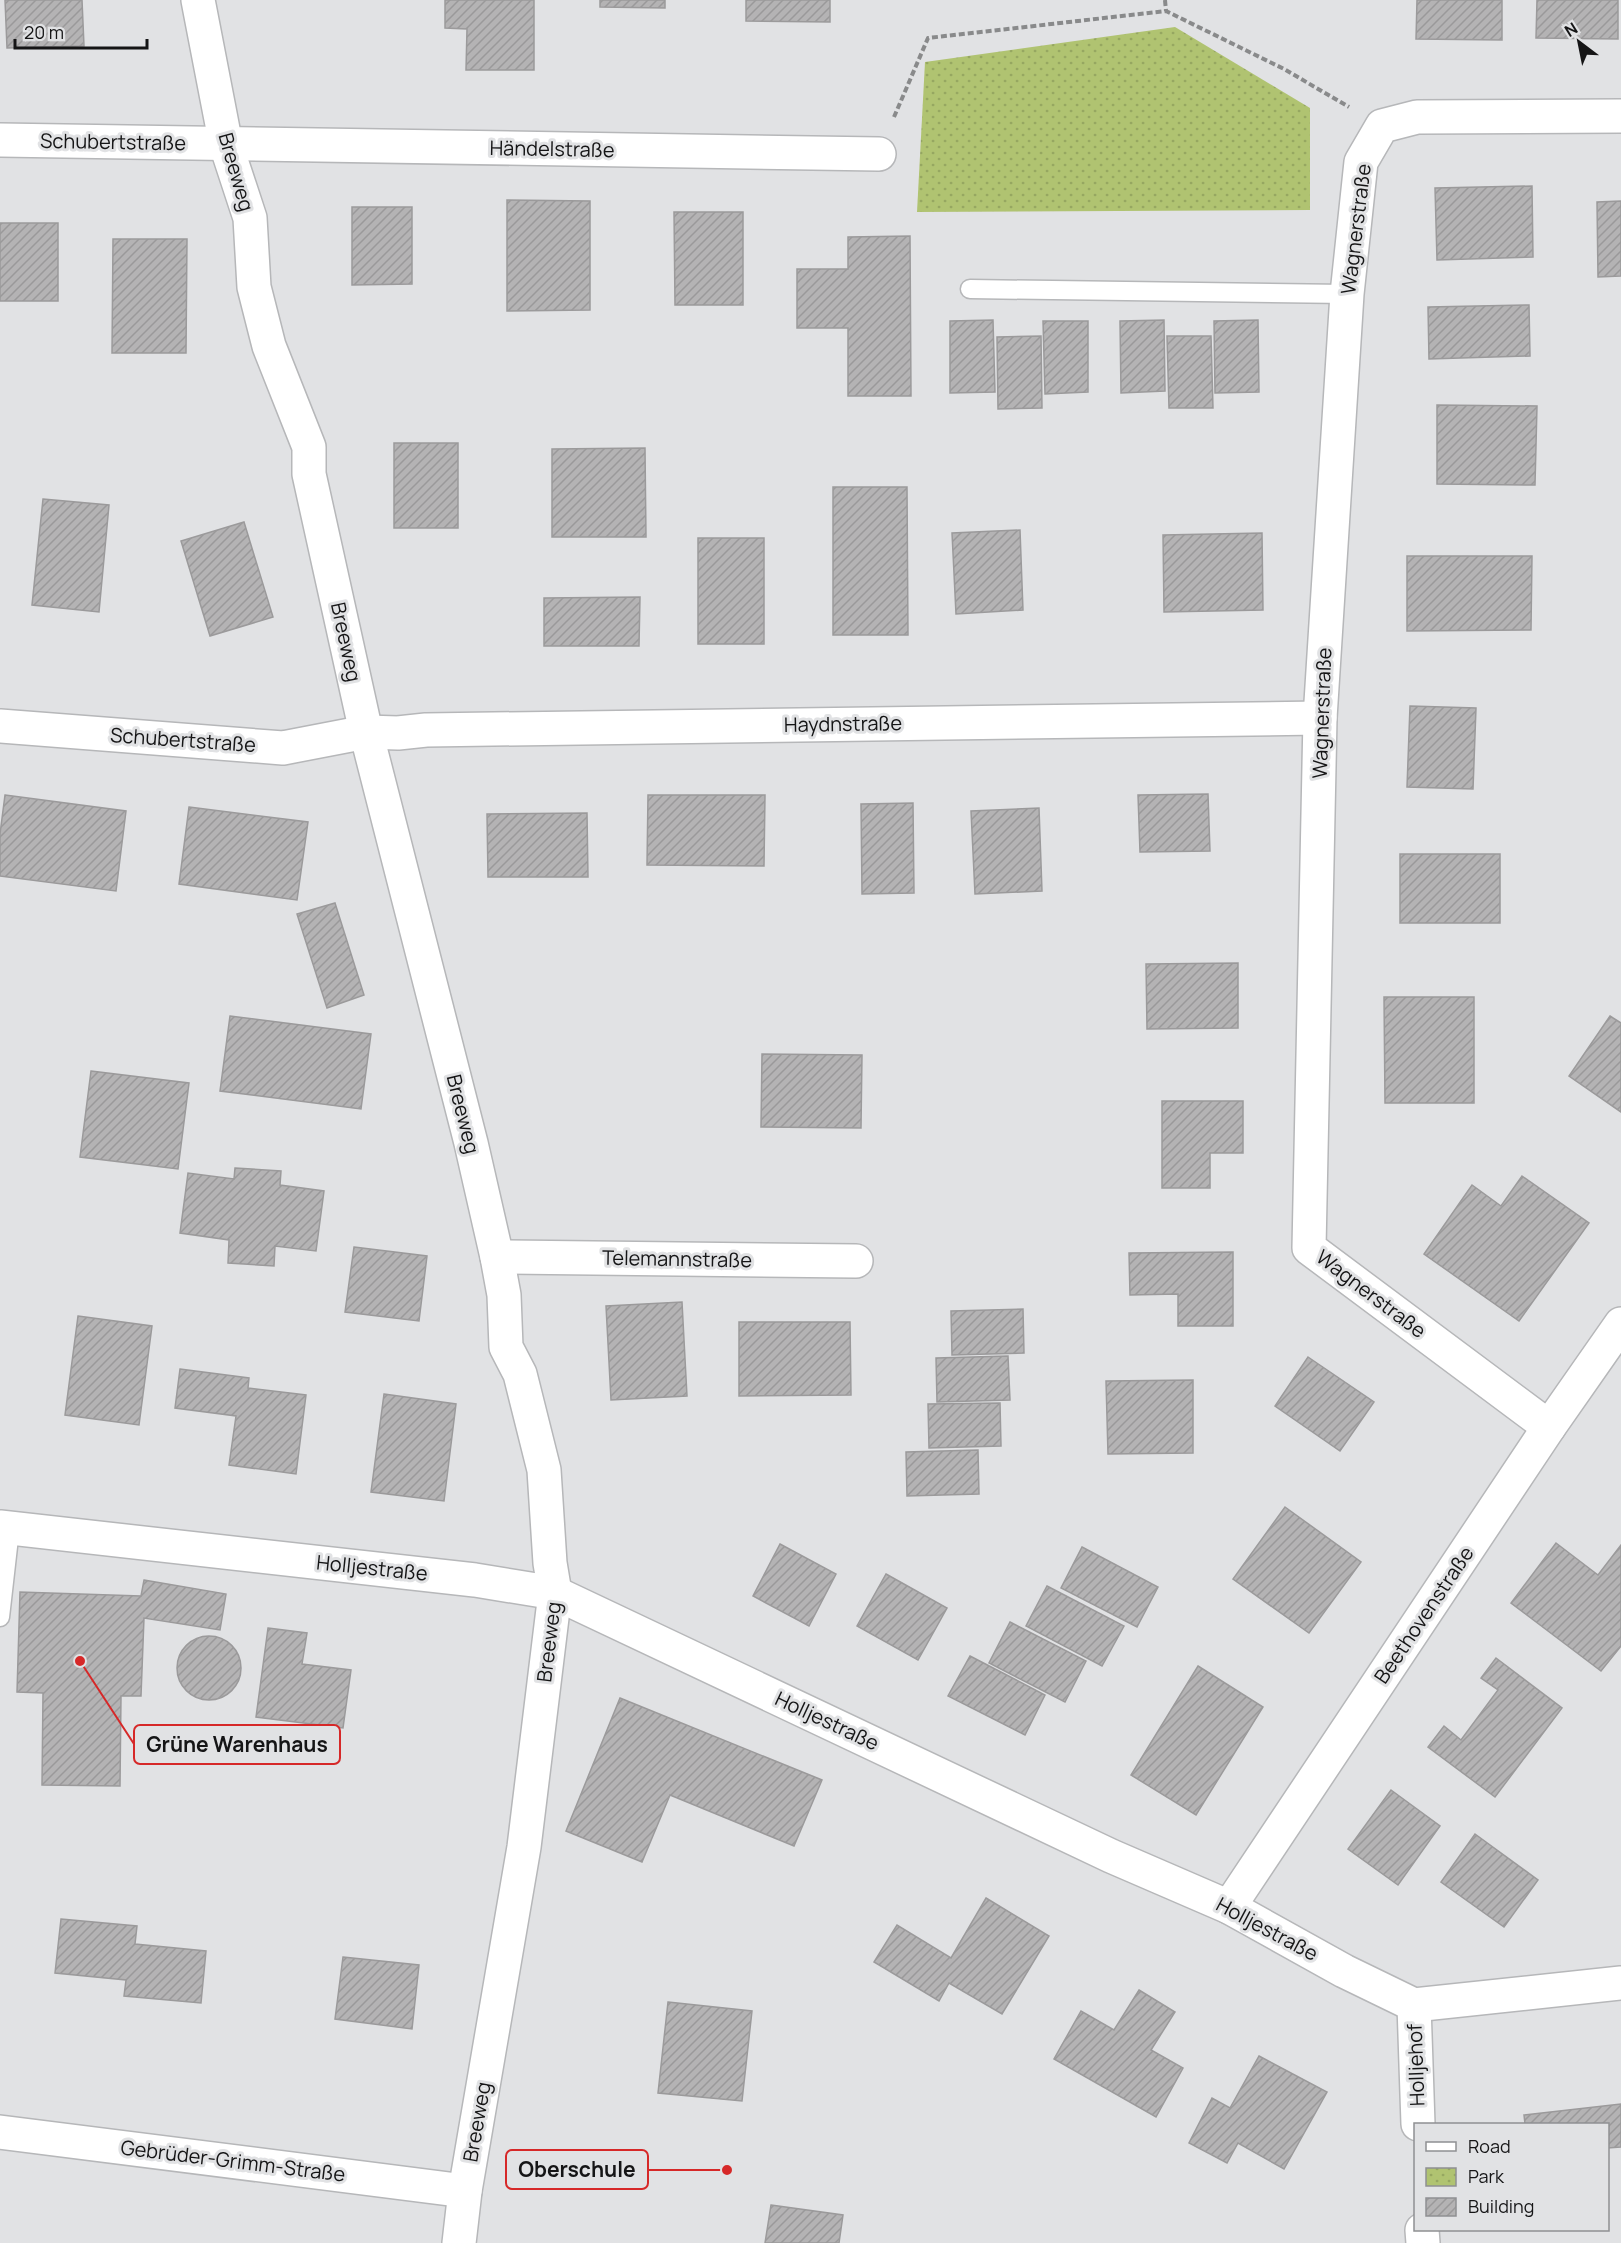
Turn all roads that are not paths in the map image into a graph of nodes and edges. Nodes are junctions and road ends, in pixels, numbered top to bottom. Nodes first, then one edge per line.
1 (198, 0) edge
2 (1621, 116) edge
3 (0, 140) edge
4 (226, 145) junction
5 (879, 154) road end
6 (970, 289) dead end
7 (1347, 294) junction
8 (1320, 718) junction
9 (0, 726) edge
10 (366, 732) junction
11 (497, 1257) junction
12 (856, 1262) dead end
13 (1621, 1324) edge
14 (1550, 1427) junction
15 (5, 1528) edge
16 (555, 1593) junction
17 (0, 1617) edge
18 (1229, 1907) junction
19 (1621, 1983) edge
20 (1414, 2005) junction
21 (1418, 2123) edge
22 (0, 2132) edge
23 (465, 2191) junction
24 (459, 2243) edge

1 - 4 street, Breeweg
2 - 7 street, Wagnerstraße
3 - 4 street, Schubertstraße
4 - 5 street, Händelstraße
4 - 10 street, Breeweg
6 - 7 lane
7 - 8 street, Wagnerstraße
8 - 10 street, Haydnstraße
8 - 14 street, Wagnerstraße
9 - 10 street, Schubertstraße
10 - 11 street, Breeweg
11 - 12 street, Telemannstraße
11 - 16 street, Breeweg
13 - 14 street, Beethovenstraße
14 - 18 street, Beethovenstraße
15 - 16 street, Holljestraße
15 - 17 lane
16 - 18 street, Holljestraße
16 - 23 street, Breeweg
18 - 20 street, Holljestraße
19 - 20 street
20 - 21 street, Holljehof
22 - 23 street, Gebrüder-Grimm-Straße
23 - 24 street, Breeweg

